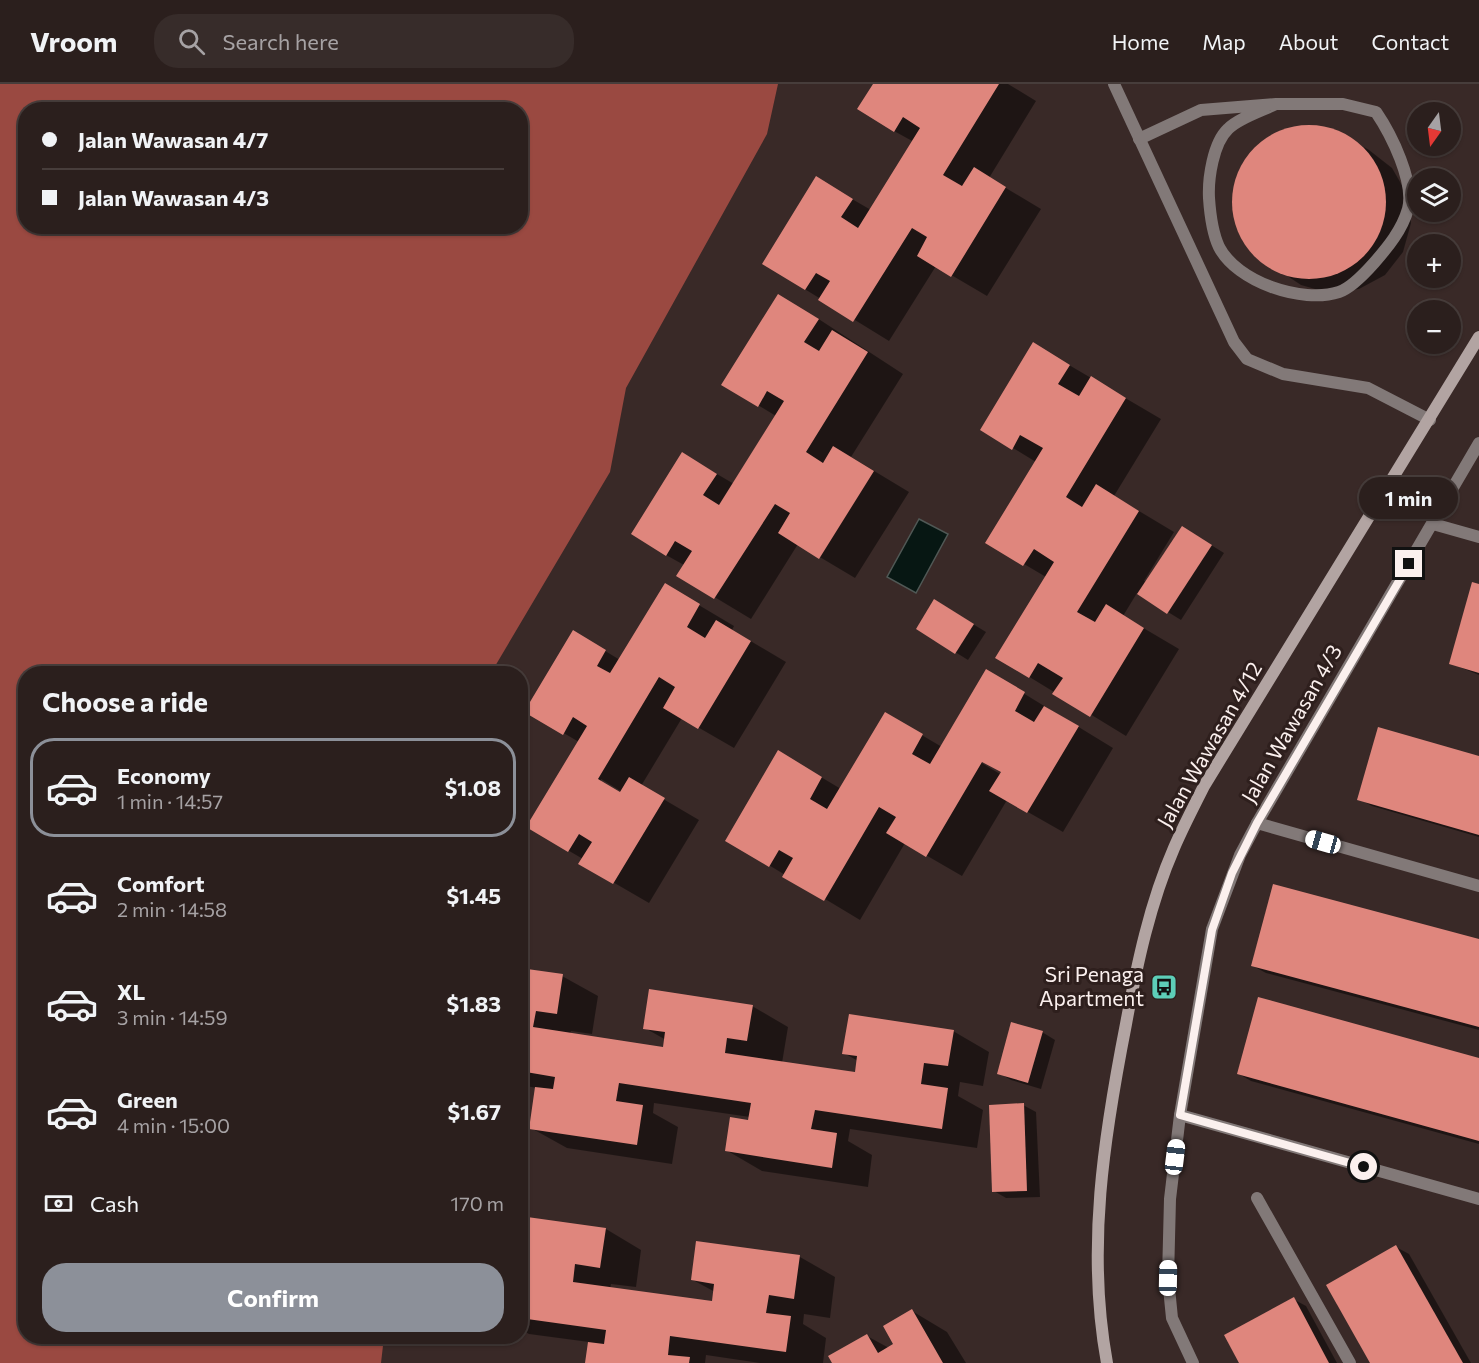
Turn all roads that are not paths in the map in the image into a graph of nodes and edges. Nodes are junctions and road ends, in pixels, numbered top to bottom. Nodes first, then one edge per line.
1 (1114, 84) edge
2 (1276, 104) junction
3 (1139, 139) junction
4 (1479, 337) edge
5 (1430, 420) junction
6 (1479, 443) edge
7 (1433, 524) junction
8 (1479, 537) edge
9 (1257, 823) junction
10 (1479, 886) edge
11 (1180, 1115) junction
12 (1257, 1198) dead end
13 (1479, 1199) edge
14 (1107, 1363) edge
15 (1193, 1363) edge
16 (1350, 1363) edge

1 - 3 street
2 - 2 street
2 - 3 street
3 - 5 street
4 - 5 street, Jalan Wawasan 4/12
5 - 14 street, Jalan Wawasan 4/12
6 - 7 street, Jalan Wawasan 4/3
7 - 8 street
7 - 9 street, Jalan Wawasan 4/3
9 - 10 street
9 - 11 street, Jalan Wawasan 4/3
11 - 13 street
11 - 15 street, Jalan Wawasan 4/3
12 - 16 street

